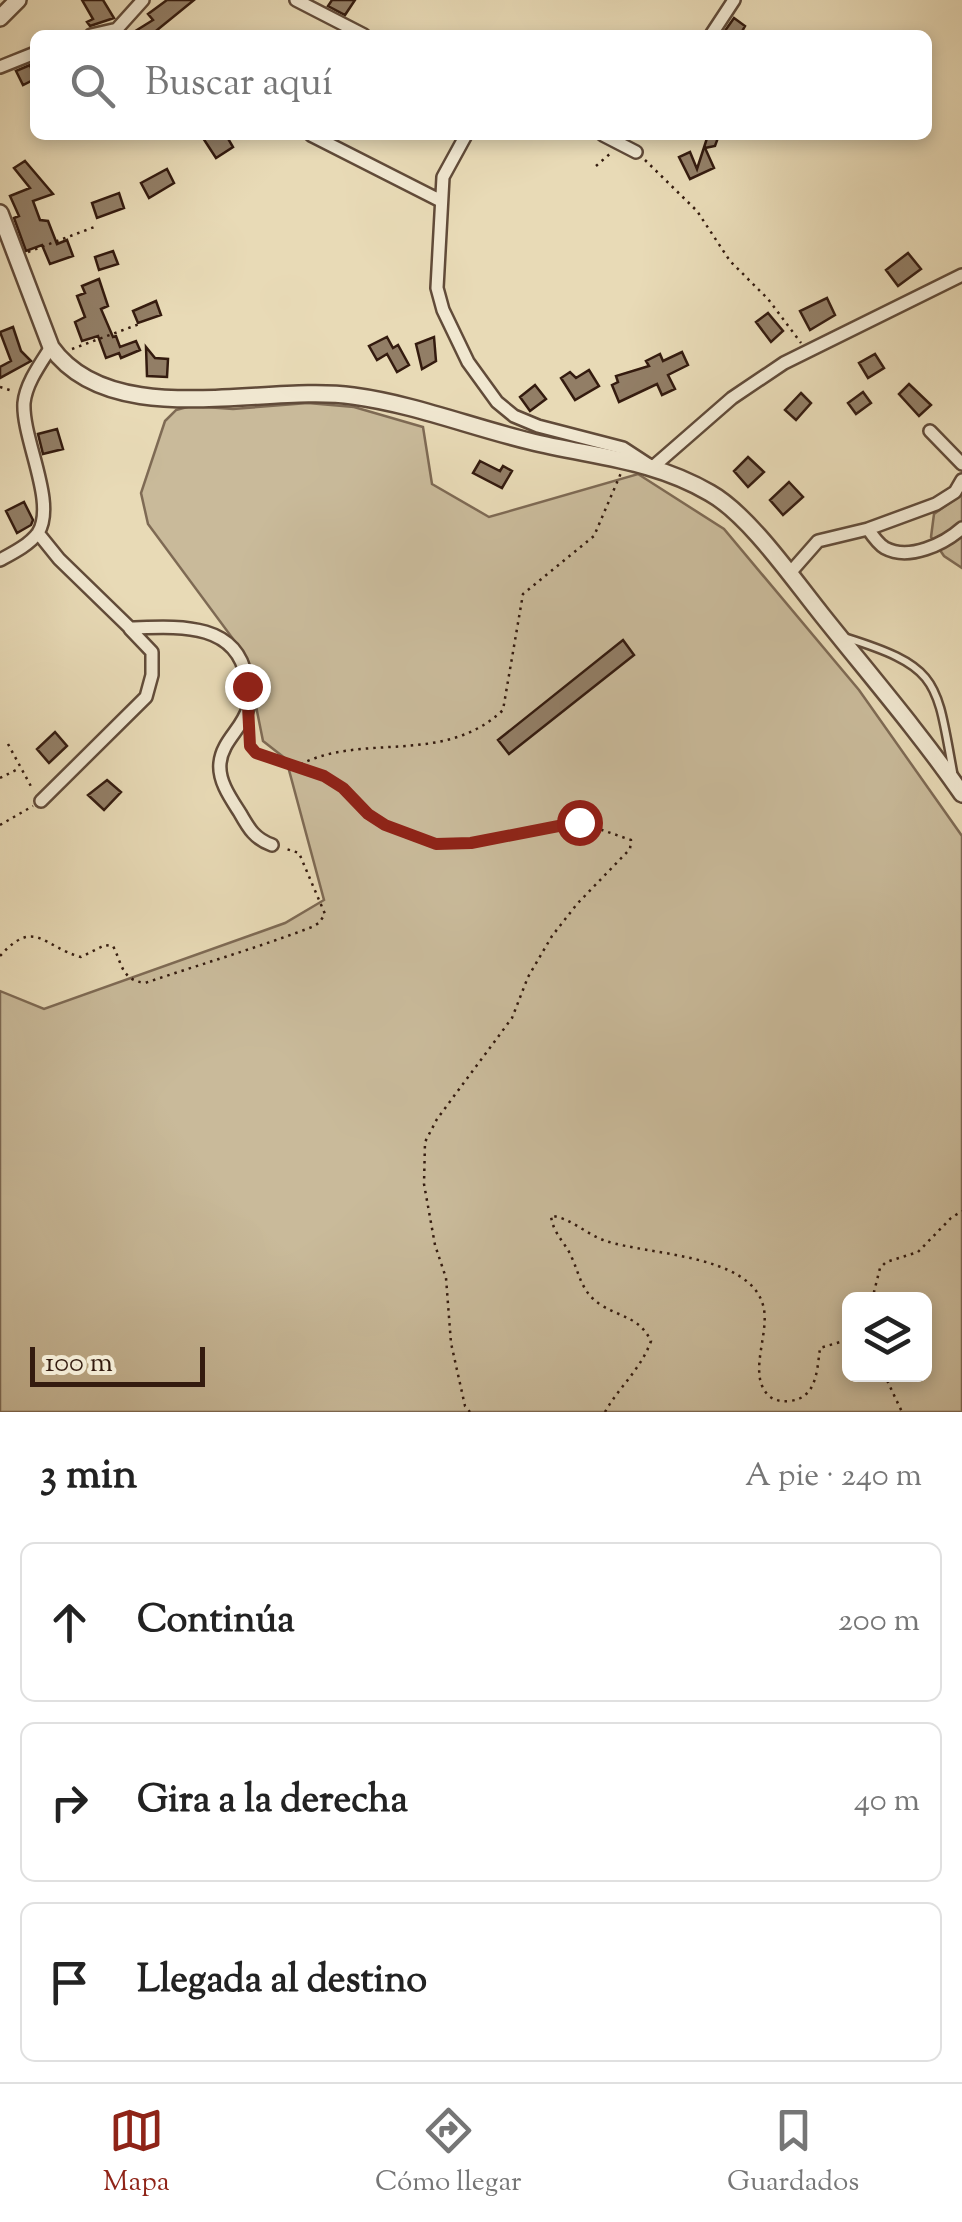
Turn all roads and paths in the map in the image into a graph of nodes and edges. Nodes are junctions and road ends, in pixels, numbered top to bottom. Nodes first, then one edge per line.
1 (18, 0) edge
2 (142, 0) edge
3 (296, 0) edge
4 (734, 0) edge
5 (0, 18) edge
6 (120, 30) edge
7 (354, 30) edge
8 (714, 30) edge
9 (30, 55) edge
10 (0, 67) edge
11 (321, 140) edge
12 (463, 140) edge
13 (614, 140) edge
14 (618, 142) junction
15 (636, 152) joint
16 (596, 166) dead end
17 (442, 201) junction
18 (0, 213) edge
19 (97, 226) dead end
20 (18, 257) junction
21 (962, 275) edge
22 (142, 324) dead end
23 (54, 351) junction
24 (806, 351) junction
25 (0, 387) edge
26 (25, 396) junction
27 (930, 431) dead end
28 (626, 461) junction
29 (962, 464) edge
30 (652, 465) junction
31 (962, 480) edge
32 (962, 528) edge
33 (868, 529) junction
34 (38, 533) junction
35 (0, 560) edge
36 (789, 574) junction
37 (130, 628) junction
38 (838, 636) junction
39 (249, 706) junction
40 (8, 744) dead end
41 (297, 766) junction
42 (20, 768) junction
43 (0, 778) edge
44 (959, 790) edge
45 (42, 800) junction
46 (0, 825) edge
47 (272, 845) joint
48 (0, 956) edge
49 (962, 1211) edge
50 (874, 1292) edge
51 (842, 1341) edge
52 (888, 1382) edge
53 (470, 1412) edge
54 (605, 1412) edge
55 (902, 1412) edge

1 - 5 street
2 - 6 street
3 - 7 street
4 - 8 street
9 - 10 street
11 - 17 street
12 - 17 street
13 - 14 street
14 - 15 street
14 - 16 path
15 - 24 path
17 - 30 street
18 - 20 street
19 - 20 path
20 - 23 street
21 - 24 street
22 - 23 path
23 - 26 street
23 - 28 street
24 - 30 street
25 - 26 path
26 - 34 street
27 - 29 street
28 - 30 street
28 - 41 path
30 - 36 street
31 - 33 street
32 - 33 street
33 - 36 street
34 - 35 street
34 - 37 street
36 - 38 street
37 - 39 street
37 - 45 street
38 - 44 street
38 - 44 lane
39 - 41 path
39 - 47 street
40 - 42 path
41 - 53 path
42 - 43 path
42 - 45 path
45 - 46 path
47 - 48 path
49 - 50 path
51 - 54 path
52 - 55 path

